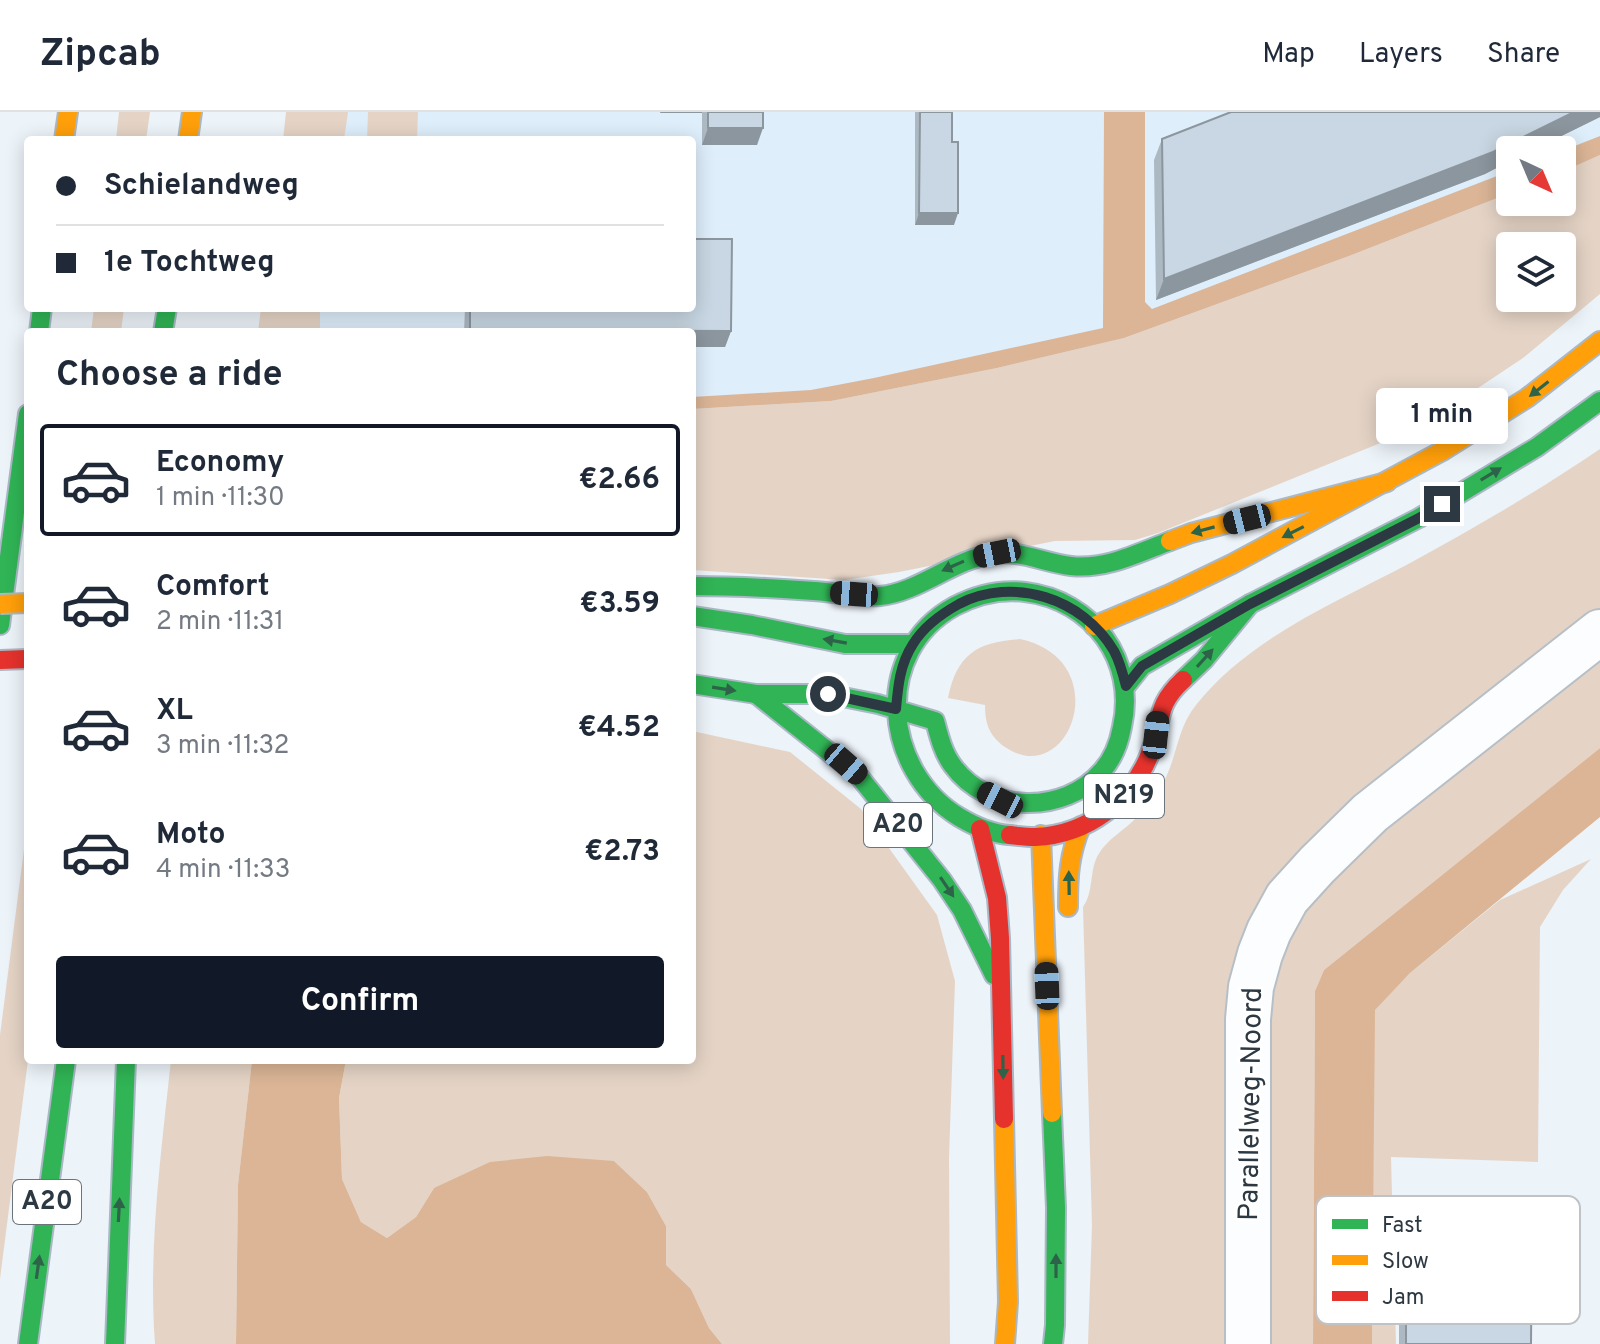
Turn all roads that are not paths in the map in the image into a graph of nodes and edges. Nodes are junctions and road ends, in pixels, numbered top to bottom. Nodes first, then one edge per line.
1 (68, 112) edge
2 (192, 112) edge
3 (65, 136) edge
4 (189, 136) edge
5 (1600, 341) edge
6 (1600, 401) edge
7 (24, 444) edge
8 (1387, 482) junction
9 (696, 586) edge
10 (24, 603) edge
11 (0, 604) edge
12 (1250, 604) junction
13 (696, 617) edge
14 (0, 625) edge
15 (1094, 626) junction
16 (1600, 632) edge
17 (913, 644) junction
18 (24, 659) edge
19 (0, 660) edge
20 (696, 685) edge
21 (1126, 686) junction
22 (756, 694) junction
23 (896, 709) junction
24 (808, 715) dead end
25 (880, 732) dead end
26 (901, 739) junction
27 (1053, 802) junction
28 (1081, 826) junction
29 (980, 829) junction
30 (1041, 835) junction
31 (1047, 986) junction
32 (1002, 989) junction
33 (65, 1064) edge
34 (126, 1064) edge
35 (28, 1344) edge
36 (115, 1344) edge
37 (1005, 1344) edge
38 (1053, 1344) edge
39 (1248, 1344) edge

1 - 3 main road
2 - 4 main road
5 -> 8 main road
12 -> 6 main road, N219
7 - 14 main road
8 -> 9 main road
8 -> 15 main road
10 - 11 main road, bridge
12 - 21 main road, N219
28 -> 12 main road, N219
17 -> 13 main road
15 - 17 main road, N219
15 - 21 main road, N219
16 - 39 street, Parallelweg-Noord
17 - 23 main road, N219
18 - 19 main road
20 -> 22 main road, N219
21 - 27 main road, N219
22 - 23 main road, N219
22 - 24 main road, N219
22 -> 32 main road, A20
23 - 26 main road, N219
23 - 27 main road, N219
25 - 26 main road
26 - 29 main road, N219
27 - 30 main road, N219
28 - 30 main road, N219
31 -> 28 main road
29 - 30 main road, N219
29 - 32 main road, A20
30 - 31 main road
38 -> 31 main road
32 -> 37 main road, A20
35 -> 33 main road, A20
36 -> 34 main road, A20

